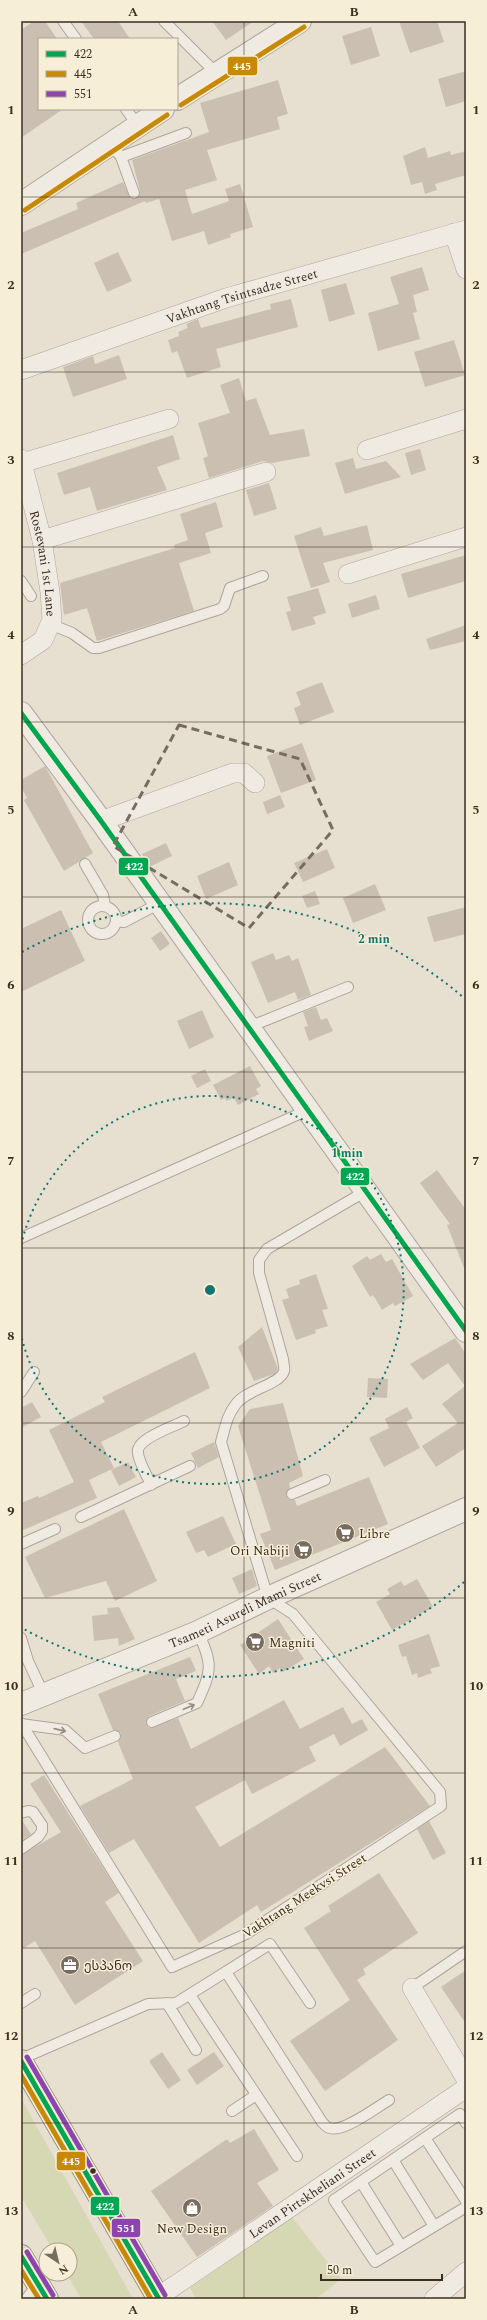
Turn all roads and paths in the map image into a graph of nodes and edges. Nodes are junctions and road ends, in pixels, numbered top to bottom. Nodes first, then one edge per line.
1 (63, 21) edge
2 (164, 21) edge
3 (292, 23) edge
4 (75, 38) edge
5 (216, 73) junction
6 (178, 98) edge
7 (159, 110) edge
8 (132, 117) edge
9 (186, 133) dead end
10 (116, 151) junction
11 (134, 193) dead end
12 (21, 204) edge
13 (460, 232) edge
14 (466, 269) edge
15 (21, 370) edge
16 (169, 419) dead end
17 (466, 420) edge
18 (367, 450) dead end
19 (22, 461) edge
20 (266, 472) dead end
21 (466, 537) edge
22 (42, 540) junction
23 (348, 574) dead end
24 (263, 576) dead end
25 (21, 581) edge
26 (32, 596) dead end
27 (50, 624) junction
28 (21, 655) edge
29 (21, 713) edge
30 (255, 783) dead end
31 (101, 820) junction
32 (86, 864) dead end
33 (160, 903) junction
34 (105, 906) junction
35 (116, 921) junction
36 (348, 987) dead end
37 (249, 1027) junction
38 (308, 1110) junction
39 (366, 1191) junction
40 (21, 1238) edge
41 (466, 1331) edge
42 (34, 1372) dead end
43 (21, 1392) edge
44 (184, 1421) dead end
45 (190, 1466) dead end
46 (325, 1480) dead end
47 (151, 1485) junction
48 (292, 1494) dead end
49 (466, 1509) edge
50 (81, 1517) dead end
51 (55, 1529) dead end
52 (21, 1544) edge
53 (268, 1598) junction
54 (198, 1632) junction
55 (21, 1638) edge
56 (44, 1695) junction
57 (21, 1704) edge
58 (152, 1722) dead end
59 (21, 1723) edge
60 (115, 1736) dead end
61 (21, 1813) edge
62 (21, 1849) edge
63 (466, 1951) edge
64 (226, 1972) junction
65 (412, 1988) joint
66 (35, 1994) dead end
67 (190, 1995) junction
68 (21, 2003) edge
69 (167, 2003) junction
70 (310, 2003) dead end
71 (196, 2050) dead end
72 (21, 2060) edge
73 (466, 2079) edge
74 (466, 2088) edge
75 (256, 2095) junction
76 (389, 2100) dead end
77 (232, 2111) dead end
78 (466, 2123) edge
79 (425, 2138) junction
80 (297, 2156) dead end
81 (393, 2160) junction
82 (362, 2182) junction
83 (466, 2200) edge
84 (466, 2207) edge
85 (434, 2226) junction
86 (401, 2246) junction
87 (21, 2256) edge
88 (466, 2272) edge
89 (37, 2294) edge
90 (158, 2298) edge
91 (434, 2299) edge

1 - 4 lane
2 - 5 lane
3 - 5 street
5 - 6 street
7 - 8 street
8 - 10 street
9 - 10 lane
10 - 11 lane
10 - 12 street
13 - 14 street
13 - 15 street, Vakhtang Tsintsadze Street
16 - 19 street
17 - 18 street
19 - 22 street, Rostevani 1st Lane
20 - 22 street
21 - 23 street
22 - 27 street, Rostevani 1st Lane
24 - 27 lane
25 - 26 lane
27 - 28 street, Rostevani 1st Lane
29 - 31 street
30 - 31 street
31 - 33 street
32 - 34 lane
33 - 35 lane
33 - 37 street
34 - 35 lane
34 - 35 lane
36 - 37 lane
37 - 38 street
38 - 39 street
38 - 40 lane
39 - 41 street
39 - 53 lane
42 - 43 lane
44 - 47 lane
45 - 47 lane
46 - 48 lane
47 - 50 lane
49 - 53 street, Tsameti Asureli Mami Street
51 - 52 lane
53 - 54 street, Tsameti Asureli Mami Street
53 - 59 lane, Vakhtang Meekvsi Street
54 - 56 street, Tsameti Asureli Mami Street
58 -> 54 lane
55 - 56 lane
56 - 57 street, Tsameti Asureli Mami Street
59 -> 60 lane
61 - 62 lane
63 - 65 lane
64 - 67 lane
64 - 70 lane
64 - 76 lane
65 - 73 street
66 - 68 lane
67 - 69 lane
67 - 75 lane
69 - 71 lane
69 - 72 lane
72 - 90 highway
74 - 90 street, Levan Pirtskheliani Street
75 - 77 lane
75 - 80 lane
78 - 79 lane
79 - 81 lane
79 - 83 lane
81 - 82 lane
81 - 85 lane
82 - 86 lane
82 - 86 lane
84 - 85 lane
85 - 86 lane
87 - 89 highway
88 - 91 street

